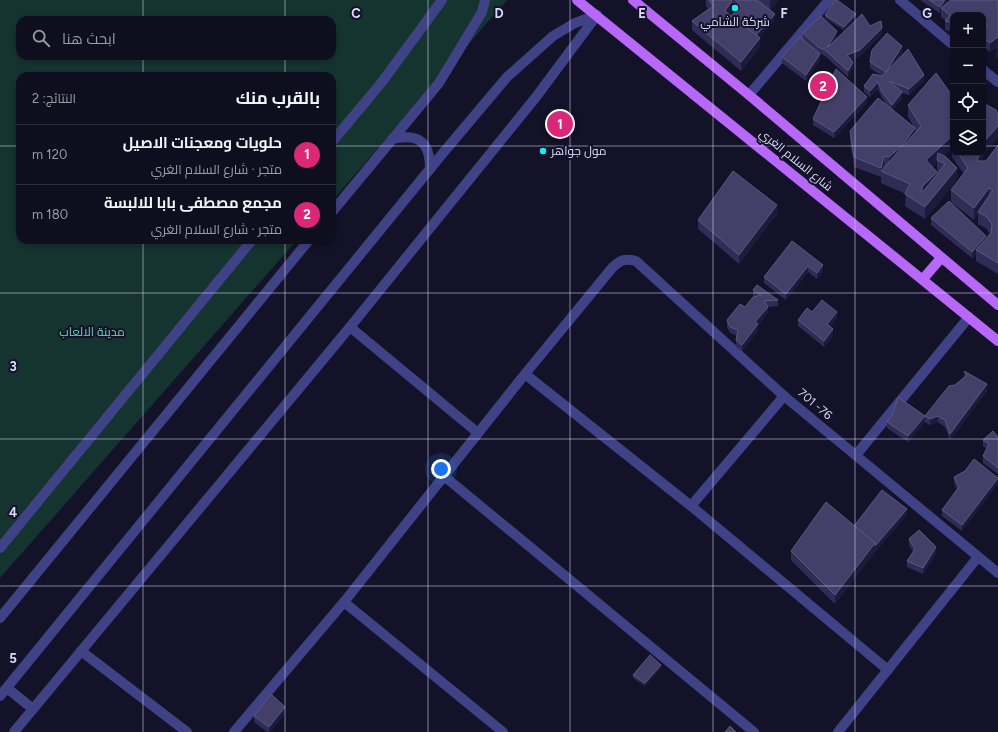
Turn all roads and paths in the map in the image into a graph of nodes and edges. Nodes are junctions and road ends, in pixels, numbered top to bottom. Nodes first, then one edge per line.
1 (442, 0) edge
2 (485, 0) edge
3 (577, 0) edge
4 (633, 0) edge
5 (829, 0) edge
6 (900, 0) edge
7 (597, 15) junction
8 (950, 42) edge
9 (986, 72) edge
10 (998, 82) edge
11 (749, 94) junction
12 (336, 137) edge
13 (392, 139) junction
14 (430, 169) junction
15 (336, 207) edge
16 (249, 244) edge
17 (306, 244) edge
18 (942, 258) junction
19 (923, 279) junction
20 (998, 305) edge
21 (969, 317) junction
22 (350, 326) junction
23 (998, 341) edge
24 (525, 374) junction
25 (784, 396) junction
26 (478, 433) junction
27 (856, 455) junction
28 (444, 476) junction
29 (691, 506) junction
30 (0, 548) edge
31 (978, 557) junction
32 (998, 573) edge
33 (344, 602) junction
34 (0, 618) edge
35 (81, 651) junction
36 (888, 670) junction
37 (3, 692) edge
38 (33, 709) junction
39 (14, 732) edge
40 (187, 732) edge
41 (234, 732) edge
42 (503, 732) edge
43 (754, 732) edge
44 (838, 732) edge

1 - 12 street
2 - 13 street
3 - 7 main road, شارع السلام الغري
4 - 11 main road, شارع السلام الغري
5 - 11 street
6 - 8 street
7 - 14 street
7 - 19 main road, شارع السلام الغري
7 - 22 street
9 - 10 street
11 - 18 main road, شارع السلام الغري
13 - 14 street
13 - 15 street
14 - 37 street
16 - 30 street
17 - 34 street
18 - 19 main road
18 - 20 main road, شارع السلام الغري
19 - 21 main road, شارع السلام الغري
21 - 23 main road, شارع السلام الغري
21 - 27 street
22 - 26 street
22 - 35 street
24 - 25 street, 701 -76
24 - 26 street
24 - 29 street
25 - 27 street, 701 -76
25 - 29 street
26 - 28 street
27 - 31 street, 701 -76
28 - 33 street
28 - 43 street
29 - 36 street
31 - 32 street, 701 -76
31 - 36 street
33 - 41 street
33 - 42 street
35 - 38 street
35 - 40 street
36 - 44 street
37 - 38 street
38 - 39 street

